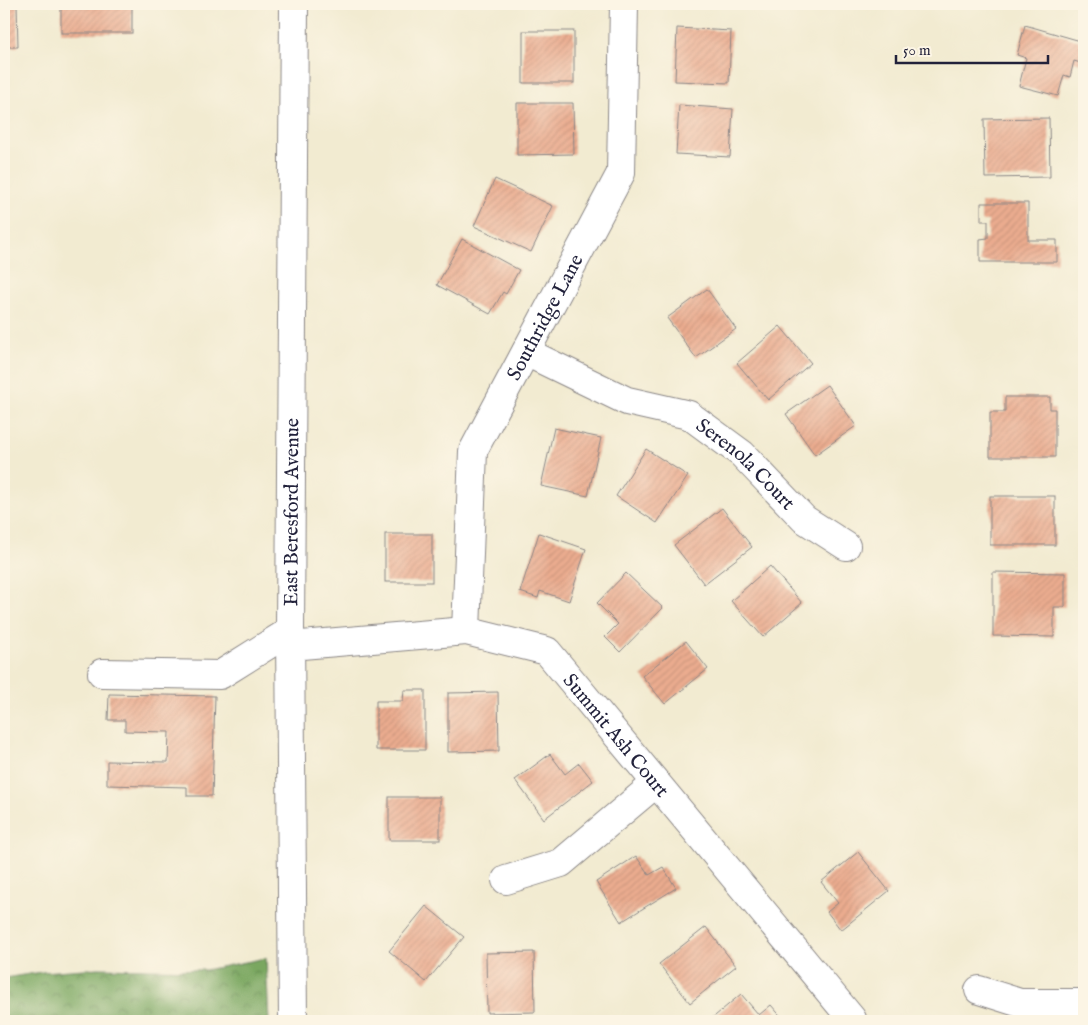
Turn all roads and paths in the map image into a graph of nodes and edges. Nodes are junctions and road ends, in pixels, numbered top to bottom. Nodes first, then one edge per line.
1 (294, 4) edge
2 (624, 4) edge
3 (526, 352) junction
4 (846, 546) dead end
5 (466, 632) junction
6 (290, 639) junction
7 (102, 673) dead end
8 (656, 783) junction
9 (506, 880) dead end
10 (979, 990) dead end
11 (1084, 1002) edge
12 (852, 1019) dead end
13 (293, 1021) edge

1 - 6 street, East Beresford Avenue
2 - 3 street, Southridge Lane
3 - 4 street, Serenola Court
3 - 5 street, Southridge Lane
5 - 6 street, Summit Ash Court
5 - 8 street, Summit Ash Court
6 - 7 street
6 - 13 street, East Beresford Avenue
8 - 9 street
8 - 12 street, Summit Ash Court
10 - 11 street

